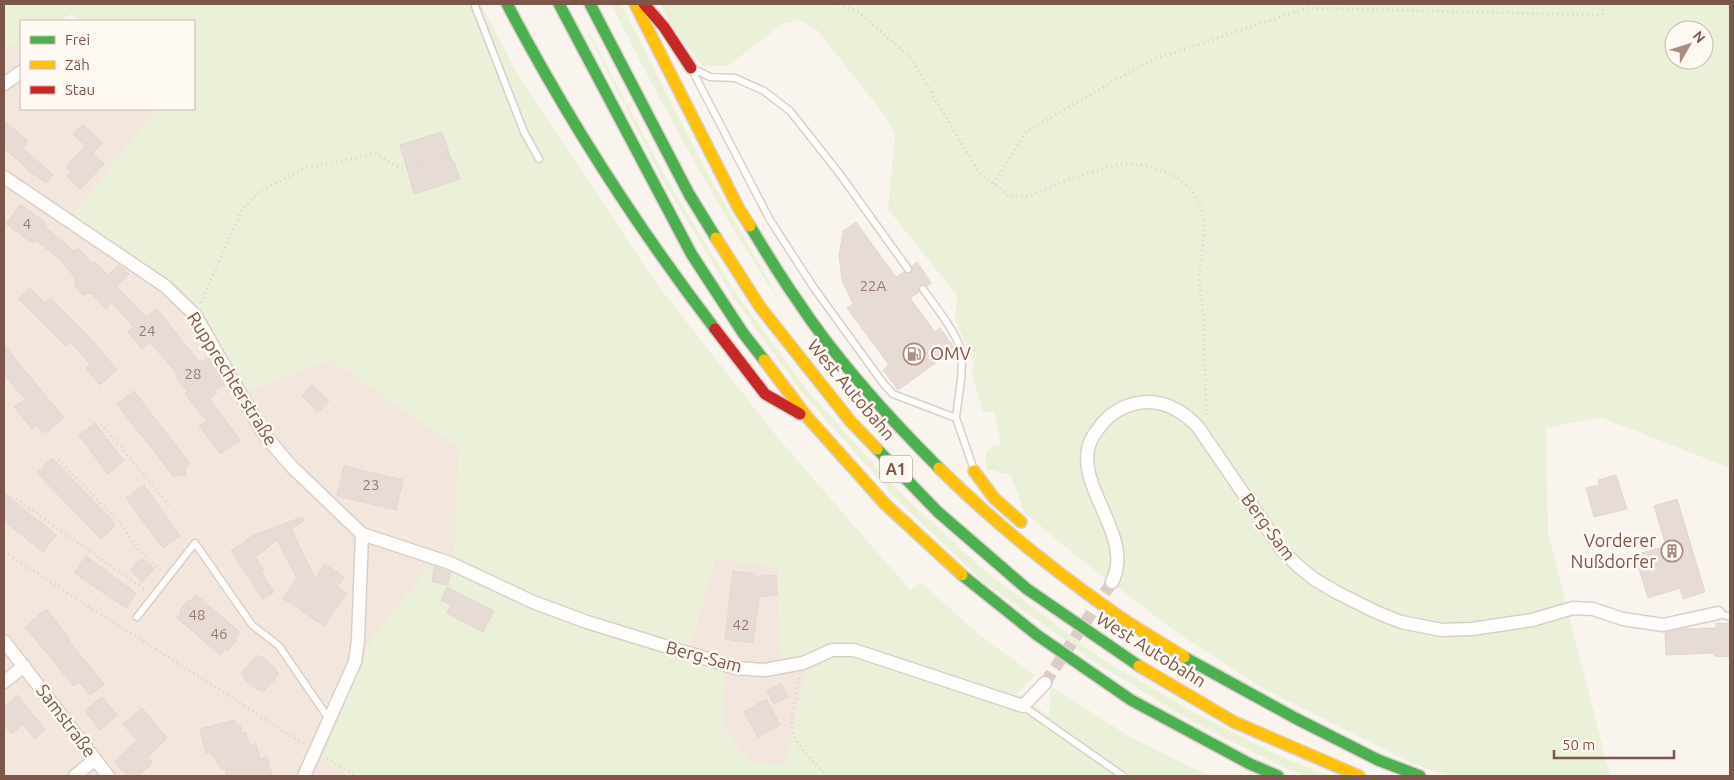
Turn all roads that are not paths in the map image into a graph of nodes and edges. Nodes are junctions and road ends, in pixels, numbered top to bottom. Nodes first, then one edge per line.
1 (476, 4) edge
2 (507, 4) edge
3 (559, 4) edge
4 (590, 4) edge
5 (635, 4) edge
6 (644, 4) edge
7 (691, 68) junction
8 (20, 73) edge
9 (4, 84) edge
10 (539, 159) dead end
11 (4, 177) edge
12 (908, 269) dead end
13 (923, 289) dead end
14 (808, 418) junction
15 (956, 418) junction
16 (974, 471) joint
17 (1027, 528) dead end
18 (362, 534) junction
19 (1060, 559) dead end
20 (1112, 582) tunnel mouth
21 (1082, 589) junction
22 (1724, 615) edge
23 (137, 617) dead end
24 (4, 641) edge
25 (24, 666) junction
26 (4, 682) edge
27 (1045, 683) tunnel mouth
28 (1023, 706) junction
29 (330, 720) junction
30 (94, 760) junction
31 (75, 776) edge
32 (108, 776) edge
33 (304, 776) edge
34 (1123, 776) edge
35 (1278, 776) edge
36 (1359, 776) edge
37 (1420, 776) edge

1 - 10 lane
2 - 14 highway
3 - 14 highway, A1
4 - 36 highway, West Autobahn / A1
5 - 21 highway
6 - 7 highway
7 - 12 lane
7 - 15 lane
8 - 9 street
11 - 18 street, Rupprechterstraße
13 - 15 lane
14 - 35 highway, A1
15 - 16 lane
16 - 17 highway
18 - 28 street, Berg-Sam
18 - 29 street
19 - 21 highway
20 - 22 street, Berg-Sam
21 - 37 highway
23 - 29 lane
24 - 25 street, Samstraße
25 - 26 street, Samstraße
25 - 30 street, Samstraße
27 - 28 street
28 - 34 lane
29 - 33 street
30 - 31 street
30 - 32 street, Samstraße

